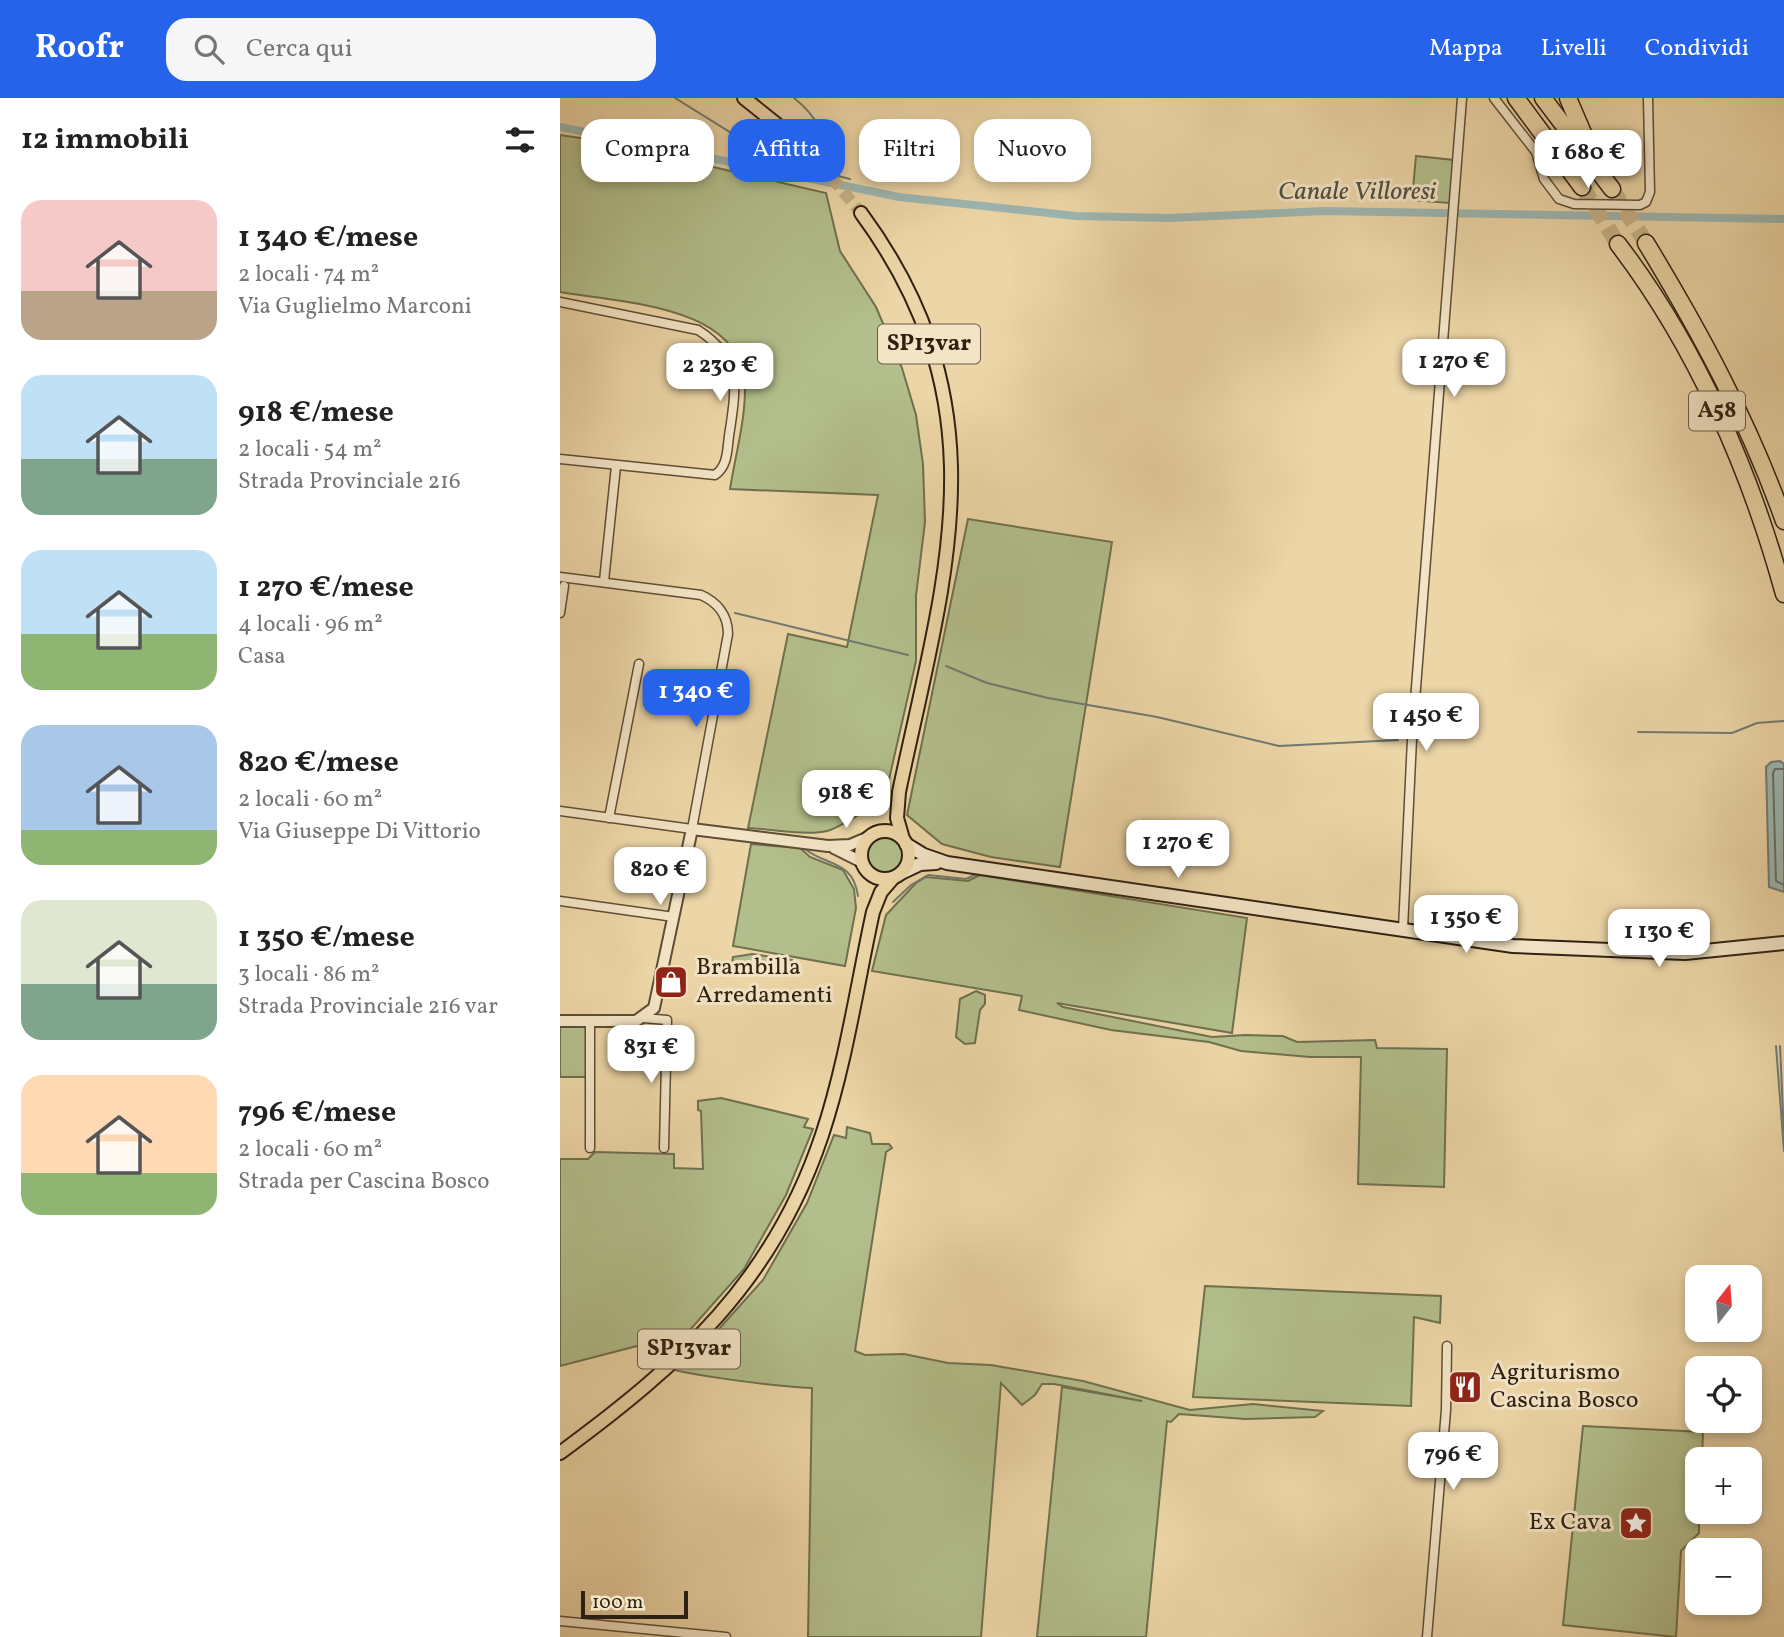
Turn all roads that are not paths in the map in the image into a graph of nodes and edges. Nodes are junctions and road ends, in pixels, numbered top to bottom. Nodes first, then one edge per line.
1 (744, 98) edge
2 (1462, 98) edge
3 (1494, 98) edge
4 (1516, 98) edge
5 (1543, 98) edge
6 (1568, 98) edge
7 (1648, 98) edge
8 (770, 119) edge
9 (1582, 187) tunnel mouth
10 (861, 213) tunnel mouth
11 (1646, 243) tunnel mouth
12 (1618, 244) tunnel mouth
13 (560, 302) edge
14 (560, 459) edge
15 (616, 466) junction
16 (1784, 521) edge
17 (560, 577) edge
18 (604, 581) junction
19 (564, 586) dead end
20 (1784, 594) edge
21 (560, 613) edge
22 (639, 664) dead end
23 (899, 792) junction
24 (560, 811) edge
25 (609, 818) junction
26 (692, 829) junction
27 (872, 835) junction
28 (905, 841) junction
29 (828, 846) junction
30 (947, 863) junction
31 (864, 866) junction
32 (897, 875) junction
33 (560, 901) edge
34 (873, 912) junction
35 (674, 917) junction
36 (1403, 929) junction
37 (1784, 943) edge
38 (642, 1018) junction
39 (560, 1021) edge
40 (590, 1022) junction
41 (590, 1148) dead end
42 (664, 1149) dead end
43 (1447, 1346) dead end
44 (560, 1453) edge
45 (560, 1621) edge
46 (622, 1627) junction
47 (621, 1637) edge
48 (726, 1637) edge
49 (1427, 1637) edge

1 - 8 main road
2 - 36 street
3 - 7 street
4 - 9 highway
5 - 6 highway
10 - 23 main road, SP13var
11 - 16 highway, A58
12 - 20 highway, A58
13 - 15 street
14 - 15 street
15 - 18 street
17 - 18 street
18 - 26 street
19 - 21 street
22 - 25 street
23 - 27 main road, SP13var
23 - 28 main road, SP13var
24 - 25 street
25 - 26 street
26 - 29 street
26 - 35 street
27 - 28 main road
27 - 29 street
27 - 31 main road, SP13var
28 - 30 main road
28 - 32 main road, SP13var
29 - 31 street
30 - 32 main road
30 - 36 main road
31 - 32 main road
31 - 34 main road, SP13var
32 - 34 main road, SP13var
33 - 35 street
34 - 44 main road, SP13var
35 - 38 street
36 - 37 main road
38 - 40 street
38 - 42 street
39 - 40 street
40 - 41 street
43 - 49 street
45 - 46 street
46 - 47 street
46 - 48 street

